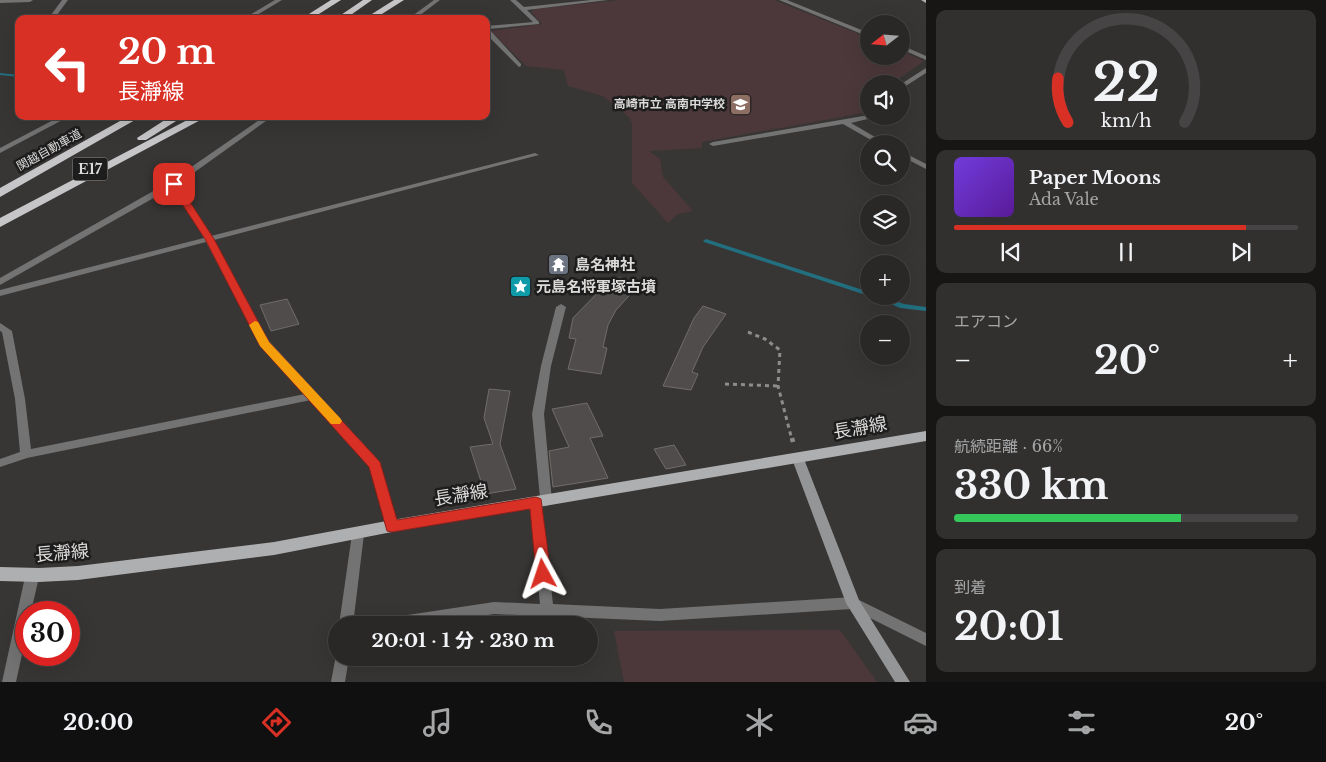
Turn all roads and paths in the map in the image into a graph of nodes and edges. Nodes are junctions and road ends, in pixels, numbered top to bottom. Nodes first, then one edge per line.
1 (30, 0) edge
2 (65, 0) edge
3 (279, 0) edge
4 (329, 0) edge
5 (337, 0) edge
6 (368, 0) edge
7 (400, 0) edge
8 (437, 0) edge
9 (513, 0) edge
10 (605, 0) edge
11 (782, 0) edge
12 (0, 1) edge
13 (522, 9) junction
14 (54, 15) edge
15 (253, 15) edge
16 (309, 15) edge
17 (311, 15) edge
18 (344, 15) edge
19 (375, 15) edge
20 (416, 15) edge
21 (490, 29) edge
22 (860, 31) edge
23 (490, 33) edge
24 (910, 51) edge
25 (926, 58) edge
26 (520, 65) dead end
27 (926, 70) edge
28 (910, 80) edge
29 (860, 119) edge
30 (59, 120) edge
31 (131, 120) edge
32 (172, 120) edge
33 (195, 120) edge
34 (264, 120) edge
35 (845, 122) junction
36 (868, 135) edge
37 (714, 144) dead end
38 (0, 151) edge
39 (535, 155) dead end
40 (910, 158) edge
41 (926, 167) edge
42 (174, 184) junction
43 (0, 192) edge
44 (0, 222) edge
45 (209, 239) junction
46 (0, 282) edge
47 (0, 293) edge
48 (561, 307) dead end
49 (0, 326) edge
50 (748, 332) dead end
51 (725, 384) dead end
52 (778, 386) junction
53 (313, 396) junction
54 (926, 436) edge
55 (26, 454) junction
56 (798, 459) junction
57 (0, 463) edge
58 (541, 502) junction
59 (392, 526) junction
60 (358, 534) junction
61 (0, 574) edge
62 (32, 577) junction
63 (853, 603) junction
64 (547, 610) junction
65 (347, 616) edge
66 (441, 616) edge
67 (926, 640) edge
68 (341, 666) edge
69 (9, 682) edge
70 (338, 682) edge
71 (903, 682) edge

1 - 12 street
2 - 14 street
3 - 15 street
4 - 16 highway
5 - 17 highway
6 - 18 highway
7 - 19 highway
8 - 20 street
9 - 13 street
10 - 13 street
11 - 22 street
13 - 21 street
23 - 26 street
24 - 25 street
27 - 28 street
29 - 35 street
30 - 38 street
31 - 43 highway, 関越自動車道 / E17
32 - 44 highway, E17
33 - 44 highway
34 - 42 street
35 - 36 street
35 - 37 street
39 - 45 street
40 - 41 street
42 - 45 street
42 - 46 street
45 - 47 street
45 - 53 street
48 - 58 street
49 - 55 street
50 - 52 path
51 - 52 path
52 - 56 path
53 - 55 street
53 - 59 street
54 - 56 main road, 長瀞線
55 - 57 street
56 - 58 main road, 長瀞線
56 - 63 street
58 - 59 main road, 長瀞線
58 - 64 street
59 - 60 main road, 長瀞線
60 - 62 main road, 長瀞線
60 - 65 street
61 - 62 main road, 長瀞線
62 - 69 street
63 - 64 street
63 - 67 street
63 - 71 street
64 - 66 street
68 - 70 street

